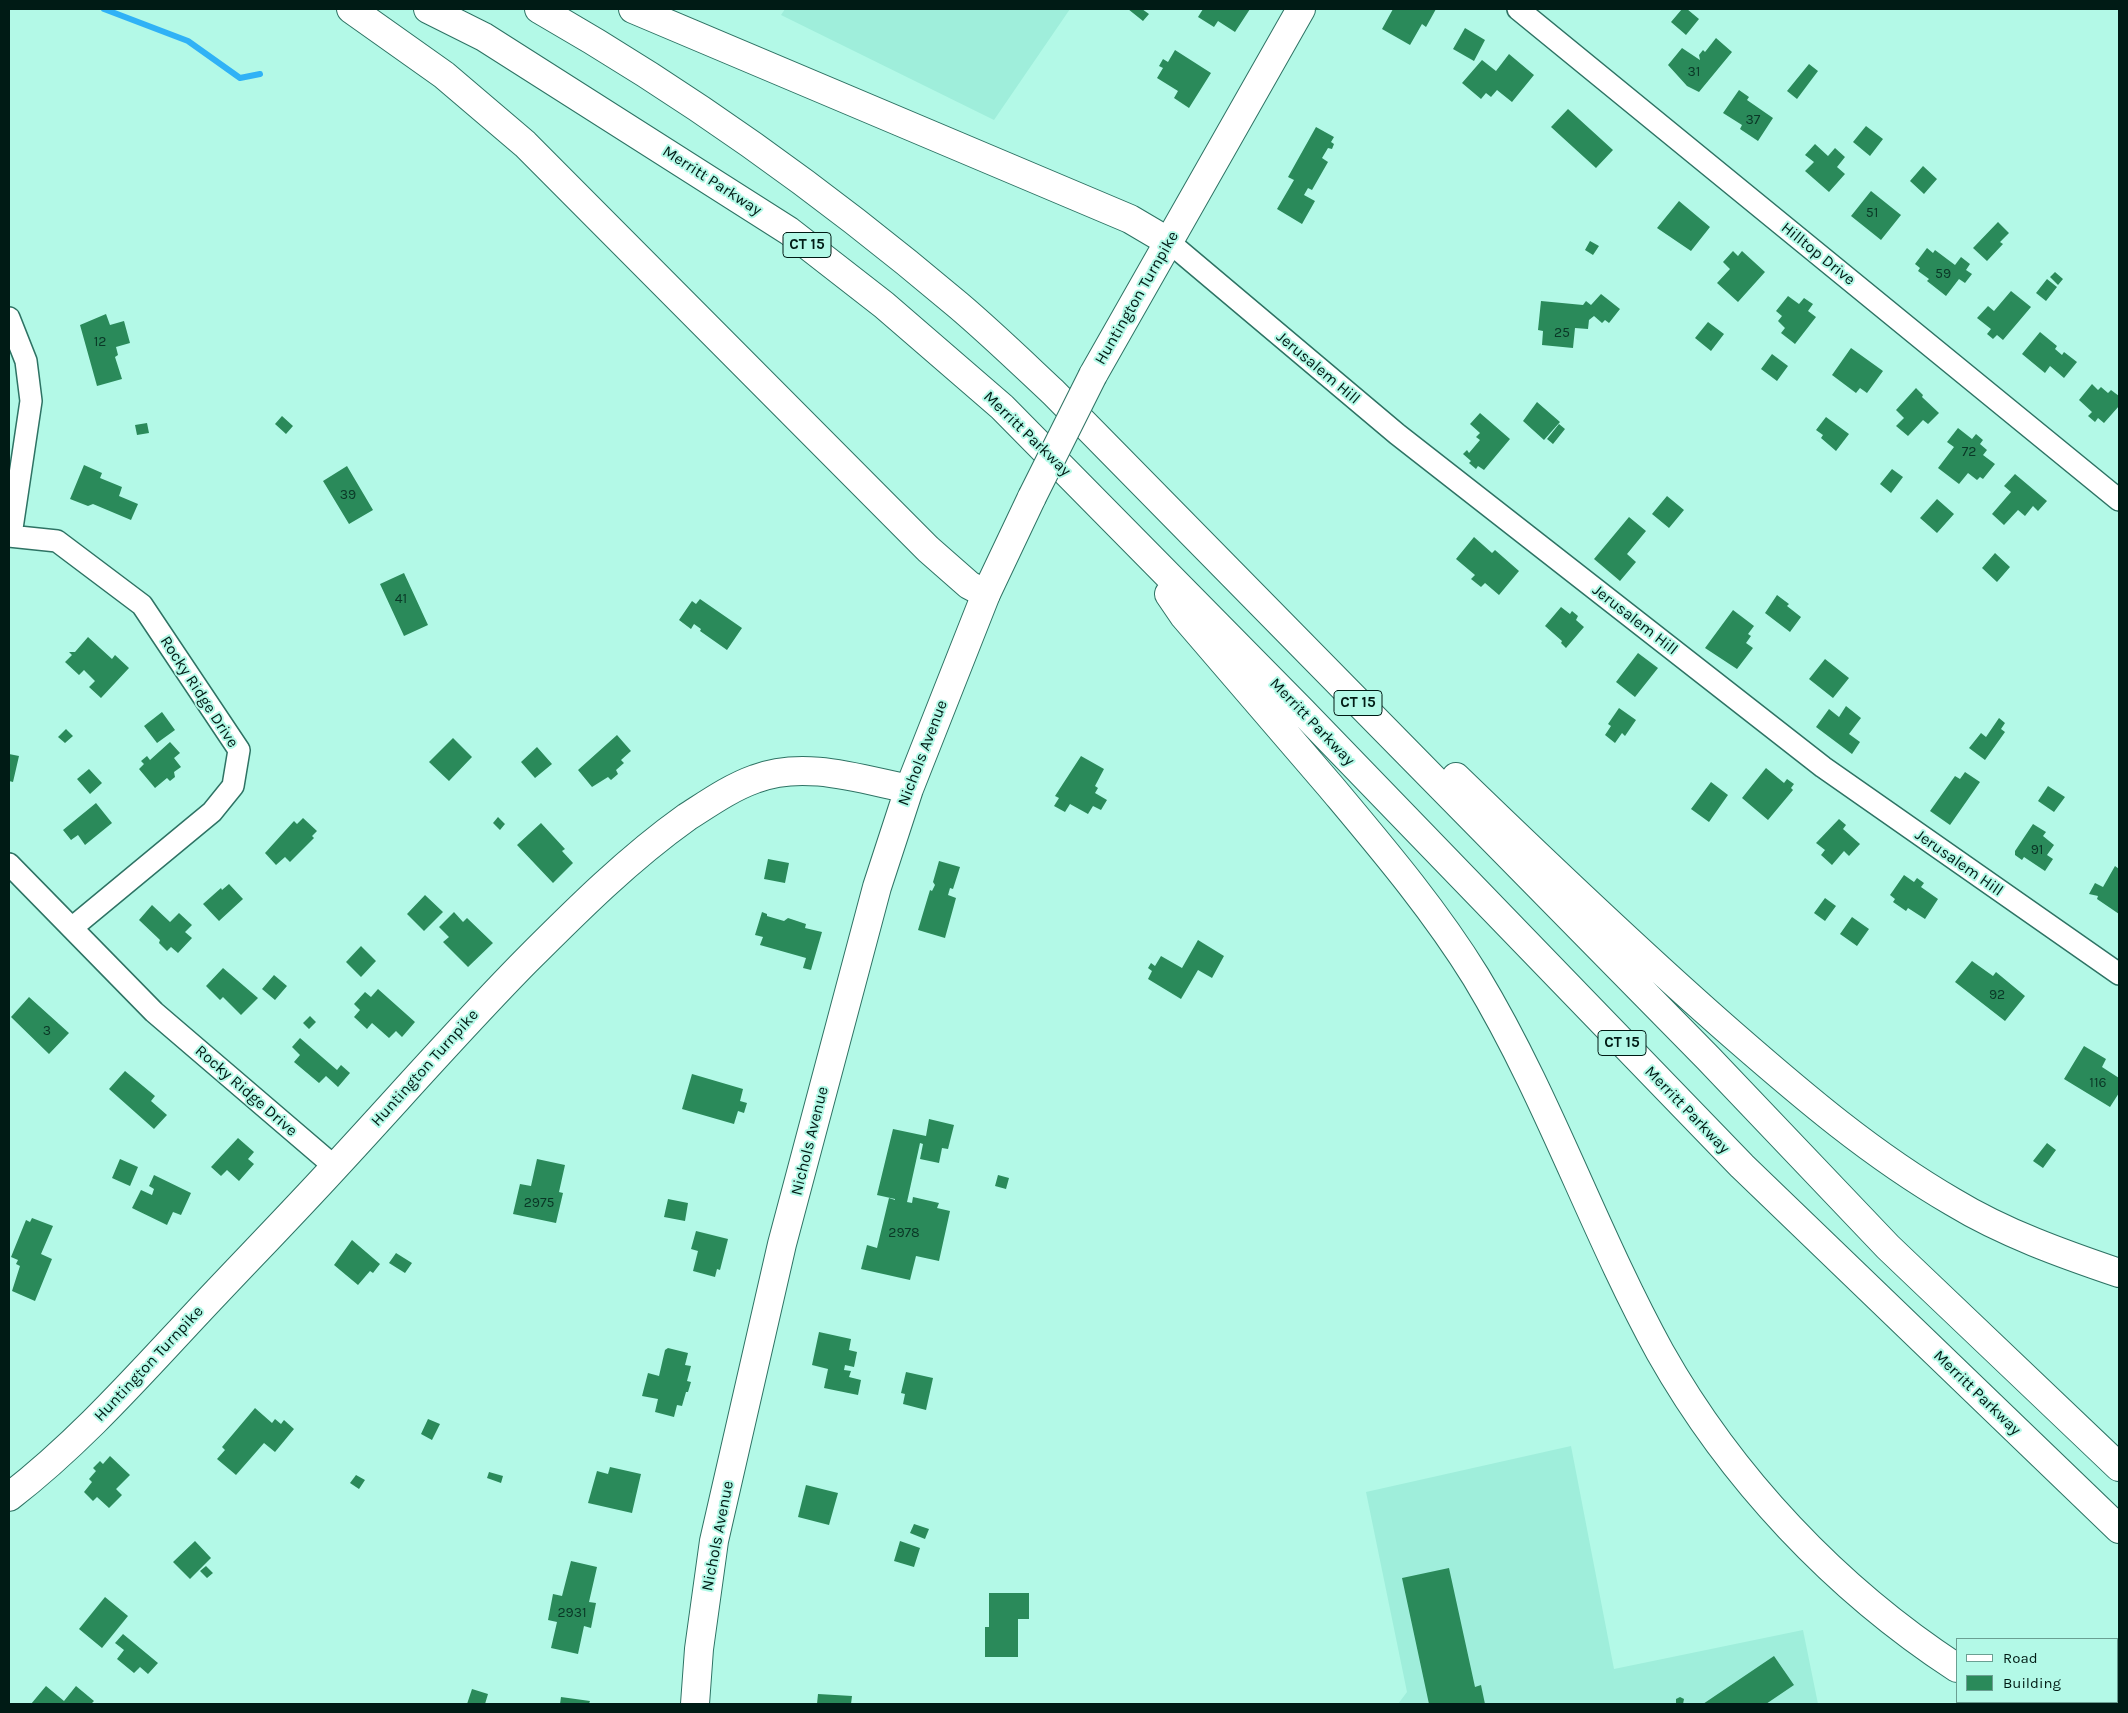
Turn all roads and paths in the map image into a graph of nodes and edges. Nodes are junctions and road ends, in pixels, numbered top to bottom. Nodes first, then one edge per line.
1 (351, 9) edge
2 (428, 9) edge
3 (540, 9) edge
4 (633, 9) edge
5 (1302, 9) edge
6 (1518, 9) edge
7 (1169, 242) junction
8 (9, 318) edge
9 (2119, 500) edge
10 (10, 536) edge
11 (1138, 543) junction
12 (1240, 583) junction
13 (986, 594) junction
14 (908, 789) junction
15 (9, 864) edge
16 (73, 927) junction
17 (2119, 974) edge
18 (335, 1167) junction
19 (2119, 1273) edge
20 (2119, 1467) edge
21 (9, 1496) edge
22 (2119, 1529) edge
23 (1956, 1667) edge
24 (695, 1704) edge

1 - 13 main road
2 - 11 main road, Merritt Parkway / CT 15
3 - 12 main road, CT 15
4 - 7 main road
5 - 7 main road, Huntington Turnpike
6 - 9 street, Hilltop Drive
7 - 13 main road, Huntington Turnpike, bridge
7 - 17 street, Jerusalem Hill
8 - 10 street
10 - 16 street, Rocky Ridge Drive
11 - 22 main road, Merritt Parkway / CT 15
11 - 23 main road
12 - 19 main road
12 - 20 main road, CT 15
13 - 14 main road, Nichols Avenue
14 - 18 main road, Huntington Turnpike
14 - 24 main road, Nichols Avenue
15 - 16 street, Rocky Ridge Drive
16 - 18 street, Rocky Ridge Drive
18 - 21 main road, Huntington Turnpike

